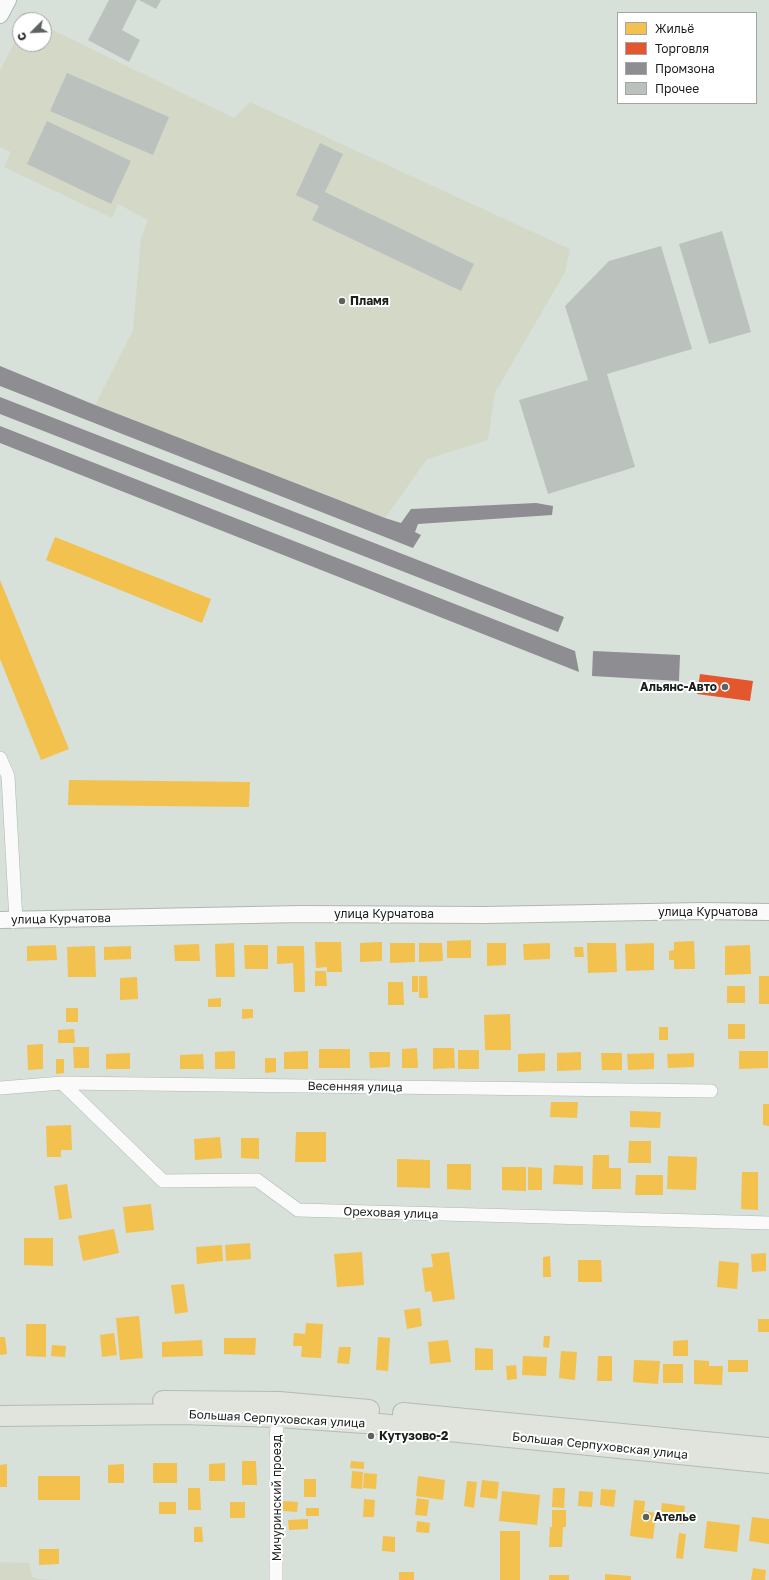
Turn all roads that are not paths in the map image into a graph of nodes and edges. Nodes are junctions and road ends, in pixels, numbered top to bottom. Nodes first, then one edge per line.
1 (8, 0) edge
2 (0, 15) edge
3 (0, 758) edge
4 (769, 912) edge
5 (0, 920) edge
6 (16, 921) junction
7 (62, 1083) junction
8 (0, 1088) edge
9 (711, 1091) dead end
10 (769, 1223) edge
11 (0, 1402) edge
12 (0, 1416) edge
13 (278, 1417) junction
14 (769, 1448) edge
15 (769, 1463) edge
16 (276, 1580) edge

1 - 2 street
3 - 6 street
4 - 6 street, улица Курчатова
5 - 6 street, улица Курчатова
7 - 8 street, Весенняя улица
7 - 9 street, Весенняя улица
7 - 10 street, Ореховая улица
11 - 14 main road, Большая Серпуховская улица
12 - 13 main road, Большая Серпуховская улица
13 - 15 main road, Большая Серпуховская улица
13 - 16 street, Мичуринский проезд

